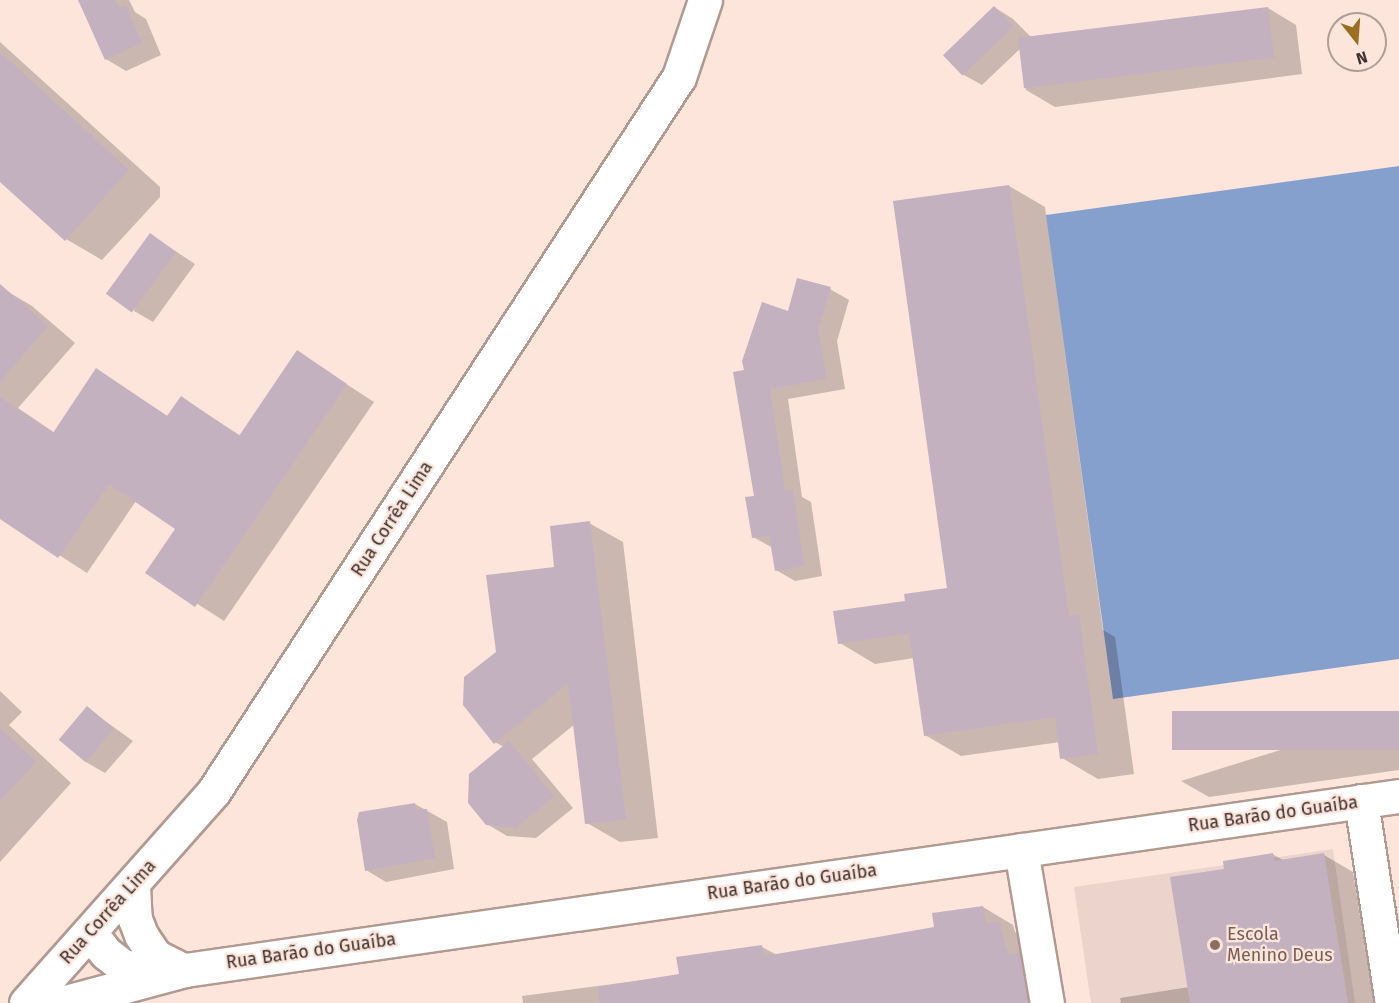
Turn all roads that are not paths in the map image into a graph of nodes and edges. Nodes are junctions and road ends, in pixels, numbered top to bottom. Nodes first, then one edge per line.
1 (705, 0) edge
2 (1399, 796) edge
3 (1361, 801) junction
4 (1021, 850) junction
5 (133, 885) junction
6 (91, 934) junction
7 (185, 970) junction
8 (26, 1003) edge
9 (62, 1003) edge
10 (1047, 1003) edge
11 (1392, 1003) edge

1 - 5 street, Rua Corrêa Lima
2 - 3 street, Rua Barão do Guaíba
3 - 4 street, Rua Barão do Guaíba
3 - 11 street
4 - 7 street, Rua Barão do Guaíba
4 - 10 street
5 - 6 street, Rua Corrêa Lima
5 - 7 street
6 - 7 street, Rua Barão do Guaíba
6 - 8 street, Rua Corrêa Lima
7 - 9 street

